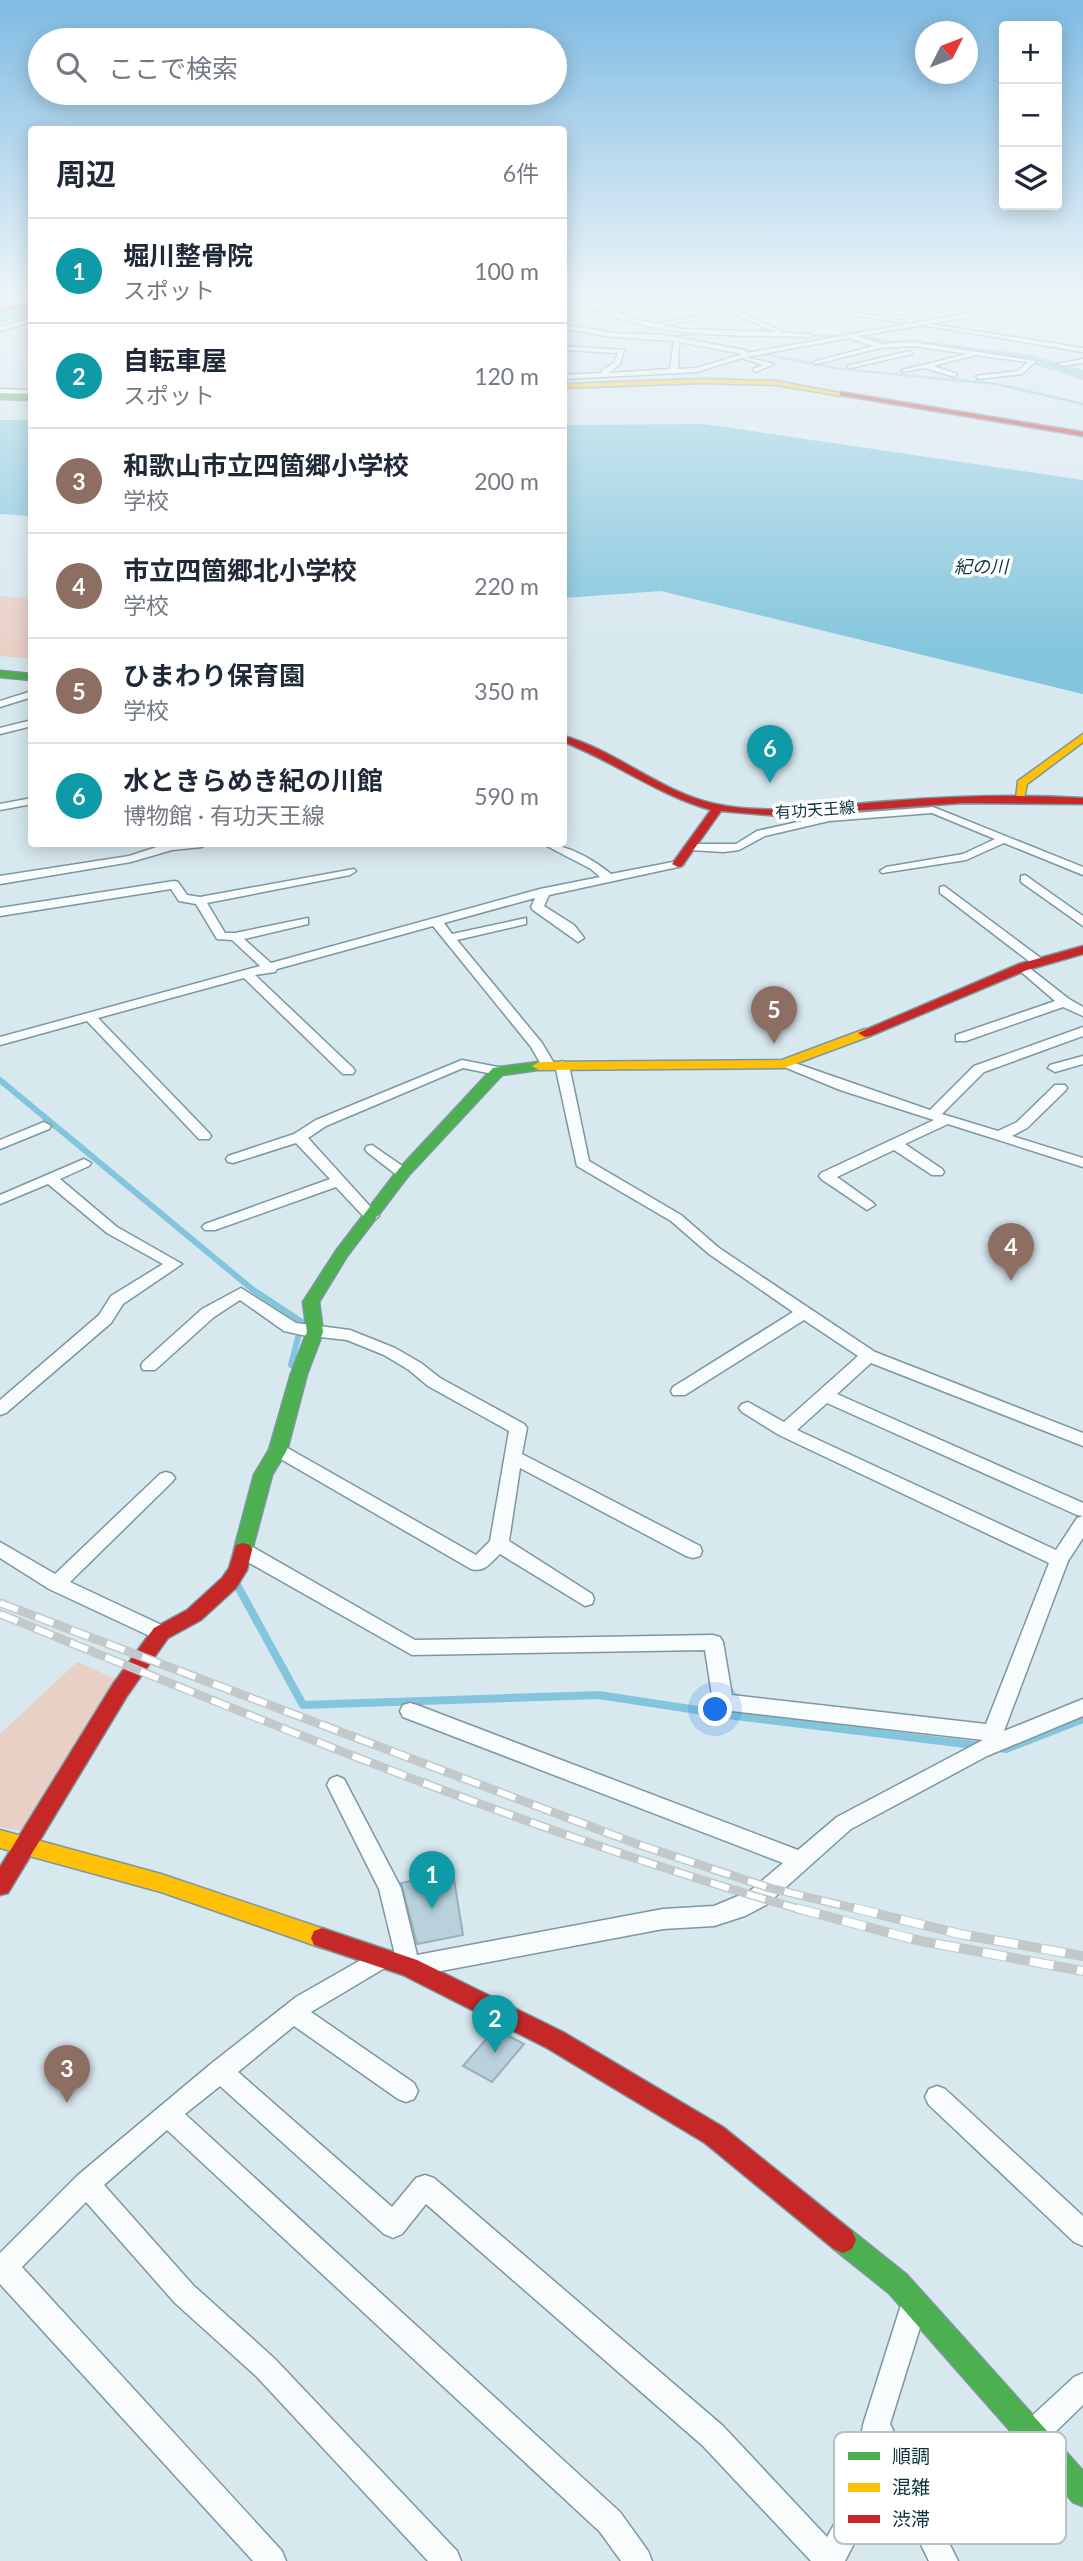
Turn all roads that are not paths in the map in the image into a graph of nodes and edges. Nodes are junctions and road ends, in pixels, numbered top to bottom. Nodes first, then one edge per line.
1 (978, 417) edge
2 (1083, 434) edge
3 (0, 674) edge
4 (28, 677) edge
5 (28, 695) edge
6 (0, 704) edge
7 (28, 724) edge
8 (0, 731) edge
9 (1083, 737) edge
10 (567, 740) edge
11 (1021, 789) junction
12 (1083, 801) edge
13 (28, 802) edge
14 (1, 805) edge
15 (718, 808) junction
16 (1006, 838) junction
17 (164, 847) edge
18 (554, 847) edge
19 (690, 847) junction
20 (350, 871) dead end
21 (886, 871) dead end
22 (1083, 871) edge
23 (608, 878) junction
24 (1026, 879) dead end
25 (0, 880) edge
26 (944, 890) dead end
27 (544, 892) junction
28 (200, 901) junction
29 (0, 912) edge
30 (304, 920) dead end
31 (522, 921) dead end
32 (436, 922) junction
33 (1083, 922) edge
34 (235, 937) junction
35 (450, 938) junction
36 (578, 938) dead end
37 (1083, 950) edge
38 (1030, 964) junction
39 (271, 969) junction
40 (248, 975) junction
41 (1077, 1007) edge
42 (90, 1017) junction
43 (1083, 1031) edge
44 (961, 1038) dead end
45 (0, 1041) edge
46 (1083, 1060) edge
47 (783, 1064) junction
48 (555, 1065) junction
49 (1055, 1069) dead end
50 (348, 1070) dead end
51 (498, 1071) junction
52 (1060, 1088) dead end
53 (939, 1118) junction
54 (44, 1126) dead end
55 (204, 1136) dead end
56 (299, 1137) junction
57 (998, 1137) junction
58 (895, 1144) junction
59 (0, 1145) edge
60 (372, 1149) dead end
61 (233, 1159) dead end
62 (84, 1163) dead end
63 (1083, 1163) edge
64 (937, 1172) dead end
65 (403, 1173) junction
66 (50, 1178) junction
67 (339, 1181) junction
68 (0, 1200) edge
69 (867, 1205) dead end
70 (370, 1216) junction
71 (210, 1227) dead end
72 (803, 1313) junction
73 (306, 1330) junction
74 (869, 1356) junction
75 (149, 1366) dead end
76 (680, 1391) dead end
77 (825, 1395) junction
78 (0, 1409) edge
79 (748, 1409) dead end
80 (785, 1431) junction
81 (1083, 1440) edge
82 (278, 1450) junction
83 (513, 1457) junction
84 (166, 1478) dead end
85 (1083, 1510) edge
86 (1083, 1523) edge
87 (1077, 1543) edge
88 (499, 1544) junction
89 (0, 1549) edge
90 (244, 1551) junction
91 (693, 1551) dead end
92 (1059, 1560) junction
93 (57, 1584) junction
94 (585, 1599) dead end
95 (161, 1633) junction
96 (1083, 1707) edge
97 (410, 1711) dead end
98 (990, 1742) junction
99 (337, 1785) dead end
100 (0, 1839) edge
101 (26, 1846) junction
102 (802, 1860) junction
103 (0, 1886) edge
104 (380, 1959) junction
105 (409, 1967) junction
106 (293, 2013) junction
107 (220, 2071) junction
108 (405, 2091) dead end
109 (937, 2097) dead end
110 (167, 2114) junction
111 (87, 2184) junction
112 (1083, 2233) edge
113 (2, 2269) edge
114 (915, 2303) junction
115 (1083, 2386) edge
116 (876, 2425) junction
117 (875, 2432) edge
118 (880, 2432) edge
119 (1029, 2432) edge
120 (1035, 2432) edge
121 (1066, 2474) edge
122 (1083, 2493) edge
123 (839, 2544) edge
124 (936, 2544) edge
125 (272, 2561) edge
126 (447, 2561) edge
127 (638, 2561) edge
128 (830, 2561) edge
129 (944, 2561) edge

1 - 2 street
3 - 4 street
5 - 6 street
7 - 8 street
9 - 11 street
10 - 15 street, 有功天王線
11 - 12 street, 有功天王線
11 - 15 street, 有功天王線
13 - 14 street
15 - 19 street
16 - 19 street
16 - 21 street
16 - 22 street
17 - 25 street
18 - 23 street
19 - 23 street
20 - 28 street
23 - 27 street
24 - 33 street
26 - 38 street
27 - 32 street
27 - 36 street
28 - 29 street
28 - 34 street
30 - 34 street
31 - 35 street
32 - 35 street
32 - 39 street
34 - 39 street
35 - 48 street
37 - 38 street
38 - 41 street
38 - 47 street
39 - 40 street
40 - 42 street
40 - 50 street
41 - 44 street
42 - 45 street
42 - 55 street
43 - 53 street
46 - 49 street
47 - 48 street
47 - 53 street
48 - 51 street
48 - 72 street
51 - 56 street
51 - 65 street
52 - 57 street
53 - 57 street
53 - 58 street
54 - 59 street
56 - 61 street
56 - 67 street
57 - 63 street
58 - 64 street
58 - 69 street
60 - 65 street
62 - 66 street
65 - 70 street
66 - 68 street
66 - 78 street
67 - 70 street
67 - 71 street
70 - 73 street
72 - 74 street
72 - 76 street
73 - 75 street
73 - 82 street
73 - 83 street
74 - 77 street
74 - 81 street
77 - 80 street
77 - 85 street
79 - 80 street
80 - 92 street
82 - 88 street
82 - 90 street
83 - 88 street
83 - 91 street
84 - 93 street
86 - 87 street
87 - 92 street
88 - 94 street
89 - 93 street
90 - 95 street
90 - 98 street
92 - 98 street
93 - 95 street
95 - 101 street
96 - 98 street
97 - 102 street
98 - 102 street
99 - 105 street
100 - 101 street
101 - 103 street
101 - 104 street
102 - 105 street
104 - 105 street
104 - 106 street
105 - 114 street
106 - 107 street
106 - 108 street
107 - 110 street
107 - 128 street
109 - 112 street
110 - 111 street
110 - 127 street
111 - 113 street
111 - 126 street
113 - 125 street
114 - 116 street
114 - 119 street
115 - 120 street
116 - 117 street
116 - 118 street
121 - 122 street
123 - 128 street
124 - 129 street

